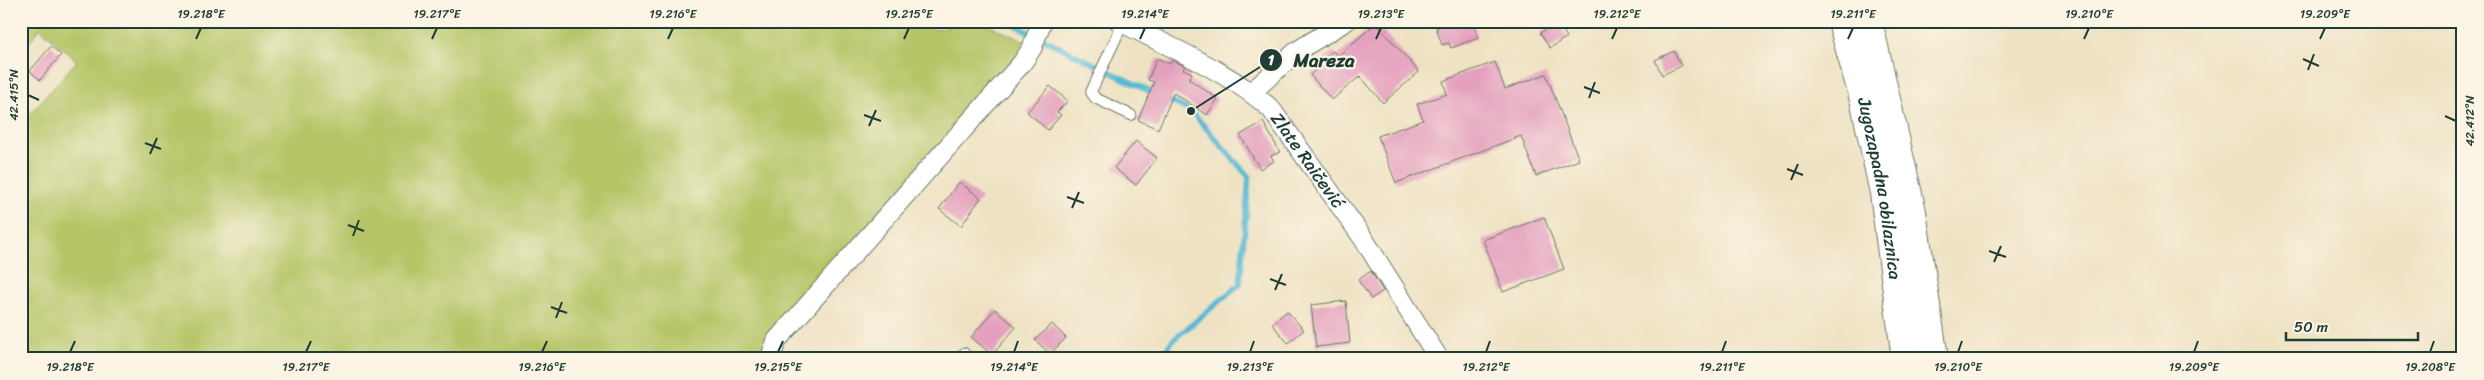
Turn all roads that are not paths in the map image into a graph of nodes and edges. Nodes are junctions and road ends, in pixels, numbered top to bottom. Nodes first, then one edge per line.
1 (1346, 21) edge
2 (1842, 21) edge
3 (1868, 21) edge
4 (1121, 22) edge
5 (1041, 24) edge
6 (1252, 92) junction
7 (1131, 115) dead end
8 (770, 359) edge
9 (1439, 359) edge
10 (1906, 359) edge
11 (1934, 359) edge

1 - 6 street
2 - 10 main road, Jugozapadna obilaznica
3 - 11 main road, Jugozapadna obilaznica
4 - 6 street, Zlate Raičević
4 - 7 lane
5 - 8 street
6 - 9 street, Zlate Raičević

